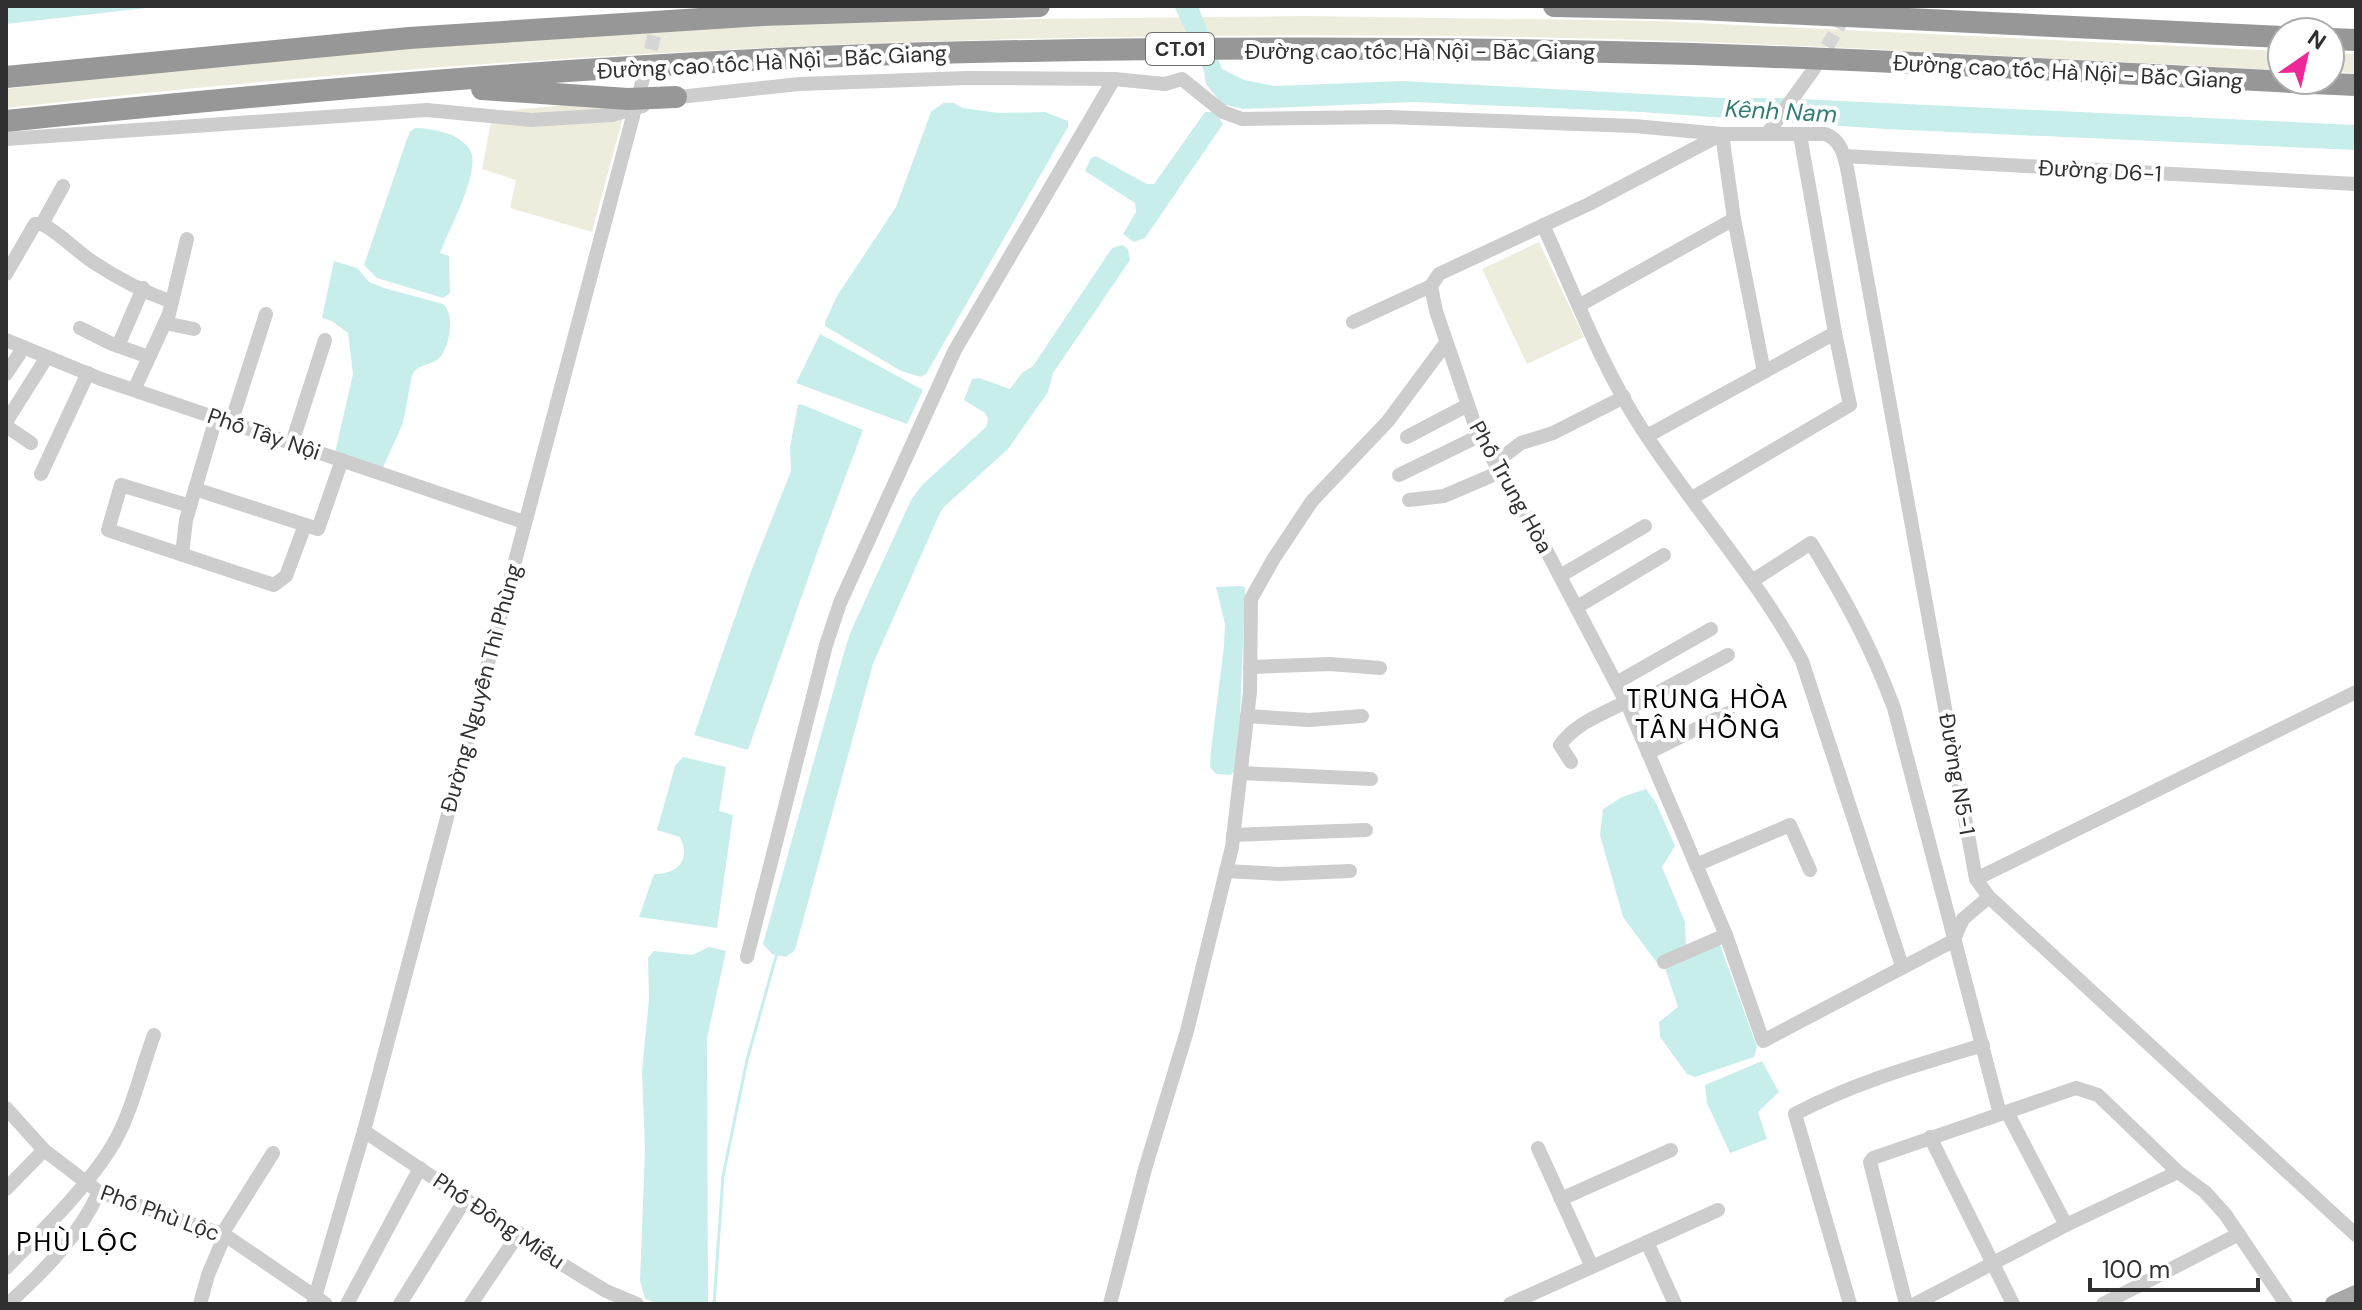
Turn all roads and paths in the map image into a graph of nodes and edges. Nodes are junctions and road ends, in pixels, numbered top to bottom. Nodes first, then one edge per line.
1 (1039, 6) edge
2 (1554, 6) edge
3 (2266, 36) edge
4 (645, 71) tunnel mouth
5 (1811, 75) tunnel mouth
6 (6, 77) edge
7 (1114, 79) junction
8 (2356, 85) edge
9 (676, 97) joint
10 (257, 98) junction
11 (637, 103) junction
12 (6, 121) edge
13 (1722, 134) junction
14 (1767, 134) junction
15 (1800, 135) junction
16 (6, 139) edge
17 (1844, 156) junction
18 (2356, 184) edge
19 (63, 186) dead end
20 (1734, 219) junction
21 (42, 224) junction
22 (1543, 225) junction
23 (187, 239) dead end
24 (12, 249) edge
25 (6, 274) edge
26 (1431, 286) junction
27 (143, 288) junction
28 (172, 302) junction
29 (1580, 305) junction
30 (266, 314) dead end
31 (1353, 322) dead end
32 (165, 323) junction
33 (80, 328) dead end
34 (194, 329) dead end
35 (1835, 333) junction
36 (6, 340) edge
37 (325, 340) dead end
38 (1446, 343) junction
39 (118, 346) junction
40 (24, 347) junction
41 (47, 357) junction
42 (149, 357) junction
43 (1764, 372) junction
44 (88, 373) junction
45 (6, 374) edge
46 (134, 390) junction
47 (1624, 397) junction
48 (1466, 406) junction
49 (224, 420) junction
50 (6, 424) edge
51 (1479, 436) junction
52 (1647, 436) junction
53 (1407, 437) dead end
54 (31, 443) dead end
55 (292, 443) junction
56 (342, 460) junction
57 (1498, 468) junction
58 (41, 474) dead end
59 (1399, 475) dead end
60 (195, 489) junction
61 (1692, 498) junction
62 (1409, 500) dead end
63 (190, 506) junction
64 (524, 522) junction
65 (305, 525) junction
66 (1645, 526) dead end
67 (182, 555) junction
68 (1664, 555) dead end
69 (1560, 576) junction
70 (1752, 581) junction
71 (1577, 607) junction
72 (1711, 629) dead end
73 (1728, 655) dead end
74 (1250, 667) junction
75 (1380, 668) dead end
76 (1616, 683) junction
77 (2356, 692) edge
78 (1627, 705) junction
79 (1728, 713) dead end
80 (1247, 716) junction
81 (1362, 716) dead end
82 (1648, 753) junction
83 (1571, 762) dead end
84 (1241, 773) junction
85 (1371, 779) dead end
86 (1366, 830) dead end
87 (1233, 835) junction
88 (1696, 865) junction
89 (1810, 870) dead end
90 (1226, 871) junction
91 (1350, 871) dead end
92 (1976, 879) junction
93 (1989, 897) junction
94 (1726, 935) junction
95 (1953, 941) junction
96 (747, 957) dead end
97 (1669, 960) dead end
98 (1902, 966) junction
99 (154, 1035) dead end
100 (1983, 1045) junction
101 (6, 1108) edge
102 (2004, 1113) junction
103 (364, 1131) junction
104 (1930, 1137) junction
105 (1538, 1148) dead end
106 (44, 1150) junction
107 (1671, 1150) dead end
108 (273, 1153) dead end
109 (420, 1168) junction
110 (2178, 1172) junction
111 (84, 1182) junction
112 (6, 1189) edge
113 (99, 1192) junction
114 (466, 1198) junction
115 (1561, 1199) junction
116 (1718, 1210) dead end
117 (2066, 1225) junction
118 (519, 1233) junction
119 (224, 1234) junction
120 (2239, 1234) junction
121 (2356, 1235) edge
122 (1647, 1242) junction
123 (1992, 1264) junction
124 (1592, 1267) junction
125 (6, 1268) edge
126 (1542, 1290) junction
127 (2356, 1294) edge
128 (318, 1302) edge
129 (8, 1304) edge
130 (200, 1304) edge
131 (347, 1304) edge
132 (400, 1304) edge
133 (471, 1304) edge
134 (634, 1304) edge
135 (1110, 1304) edge
136 (1510, 1304) edge
137 (1548, 1304) edge
138 (1675, 1304) edge
139 (1850, 1304) edge
140 (1906, 1304) edge
141 (1915, 1304) edge
142 (2013, 1304) edge
143 (2103, 1304) edge
144 (2286, 1304) edge
145 (2334, 1304) edge

1 - 6 highway, Đường cao tốc Hà Nội - Bắc Giang
2 - 3 highway, Đường cao tốc Hà Nội - Bắc Giang
4 - 11 street, Đường Nguyễn Thì Phùng
5 - 14 street
7 - 9 street
7 - 13 street
7 - 96 street
8 - 10 highway, Đường cao tốc Hà Nội - Bắc Giang / CT.01
9 - 11 highway
10 - 11 highway
10 - 12 highway, Đường cao tốc Hà Nội - Bắc Giang / CT.01
11 - 16 street
11 - 64 street, Đường Nguyễn Thì Phùng
13 - 14 street
13 - 20 street
13 - 22 street
14 - 15 street
15 - 17 street
15 - 35 street
17 - 18 street, Đường D6-1
17 - 92 street, Đường N5-1
19 - 21 street
20 - 29 street
20 - 43 street
21 - 24 street
21 - 27 street
22 - 26 street
22 - 29 street
23 - 28 street
24 - 25 street
26 - 31 street
26 - 38 street, Phố Trung Hòa
27 - 28 street
27 - 39 street
28 - 32 street
29 - 47 street
30 - 49 street
32 - 34 street
32 - 42 street
33 - 39 street
35 - 43 street
35 - 61 street
36 - 40 street, Phố Tây Nội
37 - 55 street
38 - 48 street, Phố Trung Hòa
38 - 74 street
39 - 42 street
40 - 41 street, Phố Tây Nội
40 - 45 street
41 - 44 street, Phố Tây Nội
41 - 50 street
42 - 46 street
43 - 52 street
44 - 46 street, Phố Tây Nội
44 - 58 street
46 - 49 street, Phố Tây Nội
47 - 52 street
47 - 57 street
48 - 51 street, Phố Trung Hòa
48 - 53 street
49 - 55 street, Phố Tây Nội
49 - 60 street
50 - 54 street
51 - 57 street, Phố Trung Hòa
51 - 59 street
52 - 61 street
55 - 56 street, Phố Tây Nội
56 - 64 street, Phố Tây Nội
56 - 65 street
57 - 62 street
57 - 69 street, Phố Trung Hòa
60 - 63 street
60 - 65 street
61 - 70 street
63 - 67 street
63 - 67 street
64 - 103 street, Đường Nguyễn Thì Phùng
65 - 67 street
66 - 69 street
68 - 71 street
69 - 71 street, Phố Trung Hòa
70 - 95 street
70 - 98 street
71 - 76 street, Phố Trung Hòa
72 - 76 street
73 - 78 street
74 - 75 street
74 - 80 street
76 - 78 street, Phố Trung Hòa
77 - 92 street
78 - 82 street, Phố Trung Hòa
78 - 83 street
79 - 82 street
80 - 81 street
80 - 84 street
82 - 88 street, Phố Trung Hòa
84 - 85 street
84 - 87 street
86 - 87 street
87 - 90 street
88 - 89 street
88 - 94 street, Phố Trung Hòa
90 - 91 street
90 - 135 street
92 - 93 street, Đường N5-1
93 - 95 street
93 - 121 street, Đường N5-1
94 - 97 street
94 - 98 street, Phố Trung Hòa
95 - 98 street
95 - 100 street
99 - 111 street
100 - 102 street
100 - 139 street
101 - 106 street, Phố Phù Lộc
102 - 104 street
102 - 110 street
102 - 117 street
103 - 109 street, Phố Đông Miếu
103 - 128 street, Đường Nguyễn Thì Phùng
104 - 123 street
104 - 140 street
105 - 115 street
106 - 111 street, Phố Phù Lộc
106 - 112 street
107 - 115 street
108 - 119 street
109 - 114 street, Phố Đông Miếu
109 - 131 street
110 - 117 street
110 - 120 street
111 - 113 street, Phố Phù Lộc
111 - 125 street
113 - 119 street, Phố Phù Lộc
113 - 129 street
114 - 118 street, Phố Đông Miếu
114 - 132 street
115 - 124 street
116 - 122 street
117 - 123 street
118 - 133 street
118 - 134 street, Phố Đông Miếu
119 - 128 street, Phố Phù Lộc
119 - 130 street
120 - 143 street
120 - 144 street
122 - 124 street
122 - 138 street
123 - 141 street
123 - 142 street
124 - 126 street
126 - 136 street
126 - 137 street
127 - 145 main road

